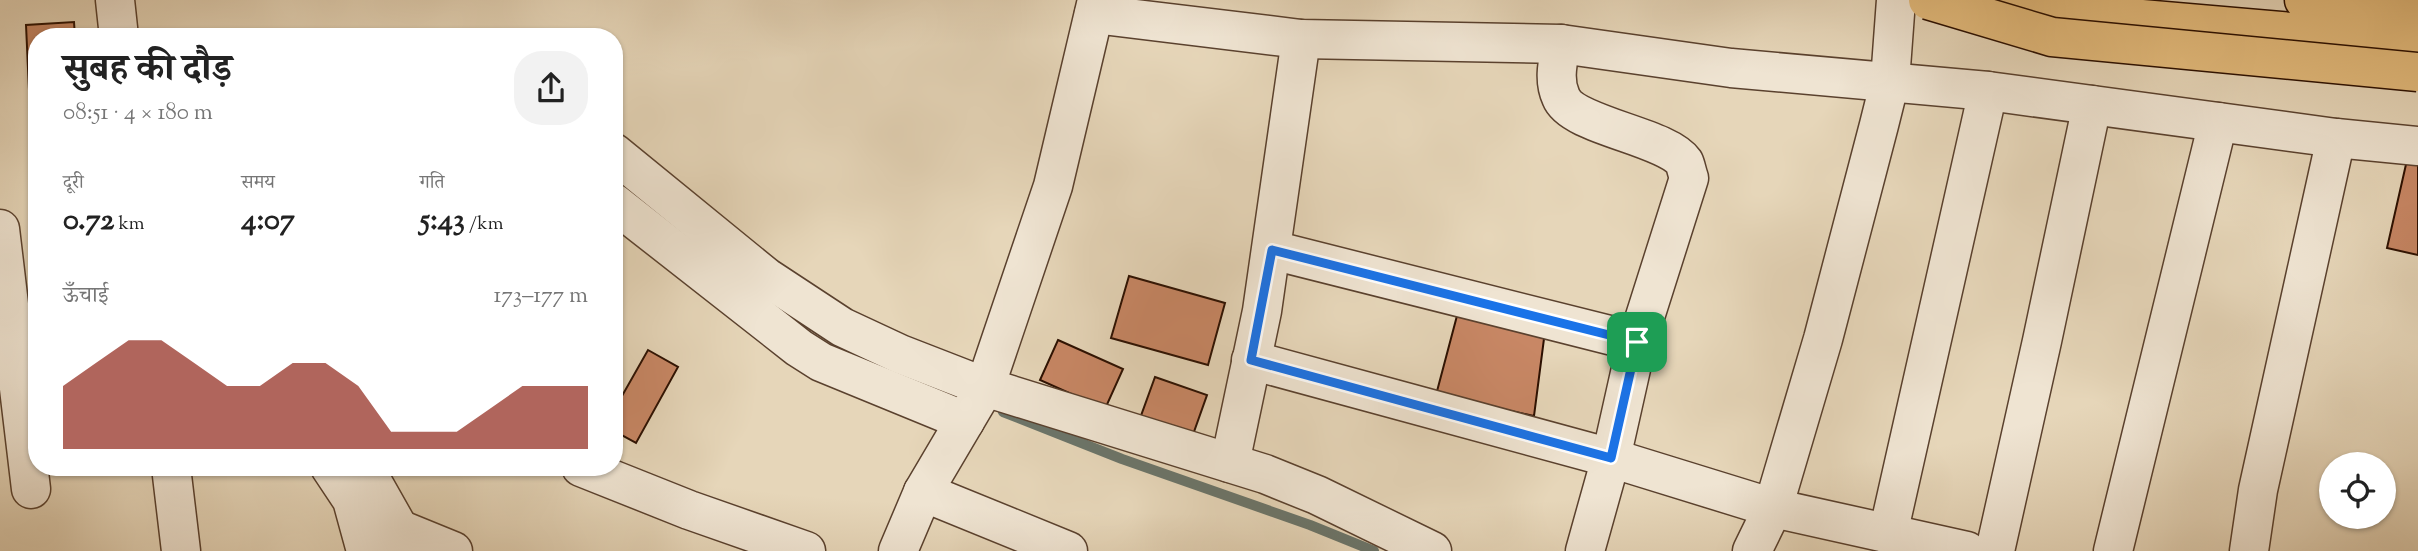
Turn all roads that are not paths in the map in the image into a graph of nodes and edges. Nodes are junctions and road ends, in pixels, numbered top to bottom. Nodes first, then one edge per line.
1 (115, 0) edge
2 (1896, 0) edge
3 (1926, 0) edge
4 (2304, 0) edge
5 (1096, 7) edge
6 (2418, 10) edge
7 (119, 28) edge
8 (1301, 39) junction
9 (2418, 43) edge
10 (1561, 44) junction
11 (2418, 72) edge
12 (1890, 81) junction
13 (1988, 91) junction
14 (2092, 106) junction
15 (2218, 122) junction
16 (2336, 138) junction
17 (2418, 146) edge
18 (623, 160) edge
19 (623, 210) edge
20 (0, 229) edge
21 (1272, 250) junction
22 (1637, 342) junction
23 (1251, 360) junction
24 (976, 403) junction
25 (1611, 458) junction
26 (1230, 463) junction
27 (28, 464) edge
28 (29, 476) edge
29 (172, 476) edge
30 (336, 476) edge
31 (368, 476) edge
32 (604, 476) edge
33 (31, 489) dead end
34 (923, 492) junction
35 (1773, 508) junction
36 (1874, 538) edge
37 (400, 540) edge
38 (1025, 543) edge
39 (181, 551) edge
40 (366, 551) edge
41 (453, 551) edge
42 (806, 551) edge
43 (898, 551) edge
44 (1068, 551) edge
45 (1432, 551) edge
46 (1585, 551) edge
47 (1752, 551) edge
48 (1967, 551) edge
49 (1994, 551) edge
50 (2113, 551) edge
51 (2249, 551) edge

1 - 7 street
2 - 12 street
3 - 9 main road
3 - 11 main road, bridge
4 - 6 main road
5 - 8 street
5 - 24 street
8 - 10 street
8 - 21 street
10 - 12 street
10 - 22 street
12 - 13 street
12 - 35 street
13 - 14 street
13 - 36 street
14 - 15 street
14 - 49 street
15 - 16 street
15 - 50 street
16 - 17 street
16 - 51 street
18 - 24 street
19 - 24 street
20 - 27 street
21 - 22 street
21 - 23 street
22 - 25 street
23 - 25 street
23 - 26 street
24 - 26 street
24 - 34 street
25 - 35 street
25 - 46 street
26 - 45 street
28 - 33 street
29 - 39 street
30 - 40 street
31 - 37 street
32 - 42 street
34 - 38 street
34 - 43 street
35 - 36 street
35 - 47 street
36 - 48 street
37 - 41 street
38 - 44 street

